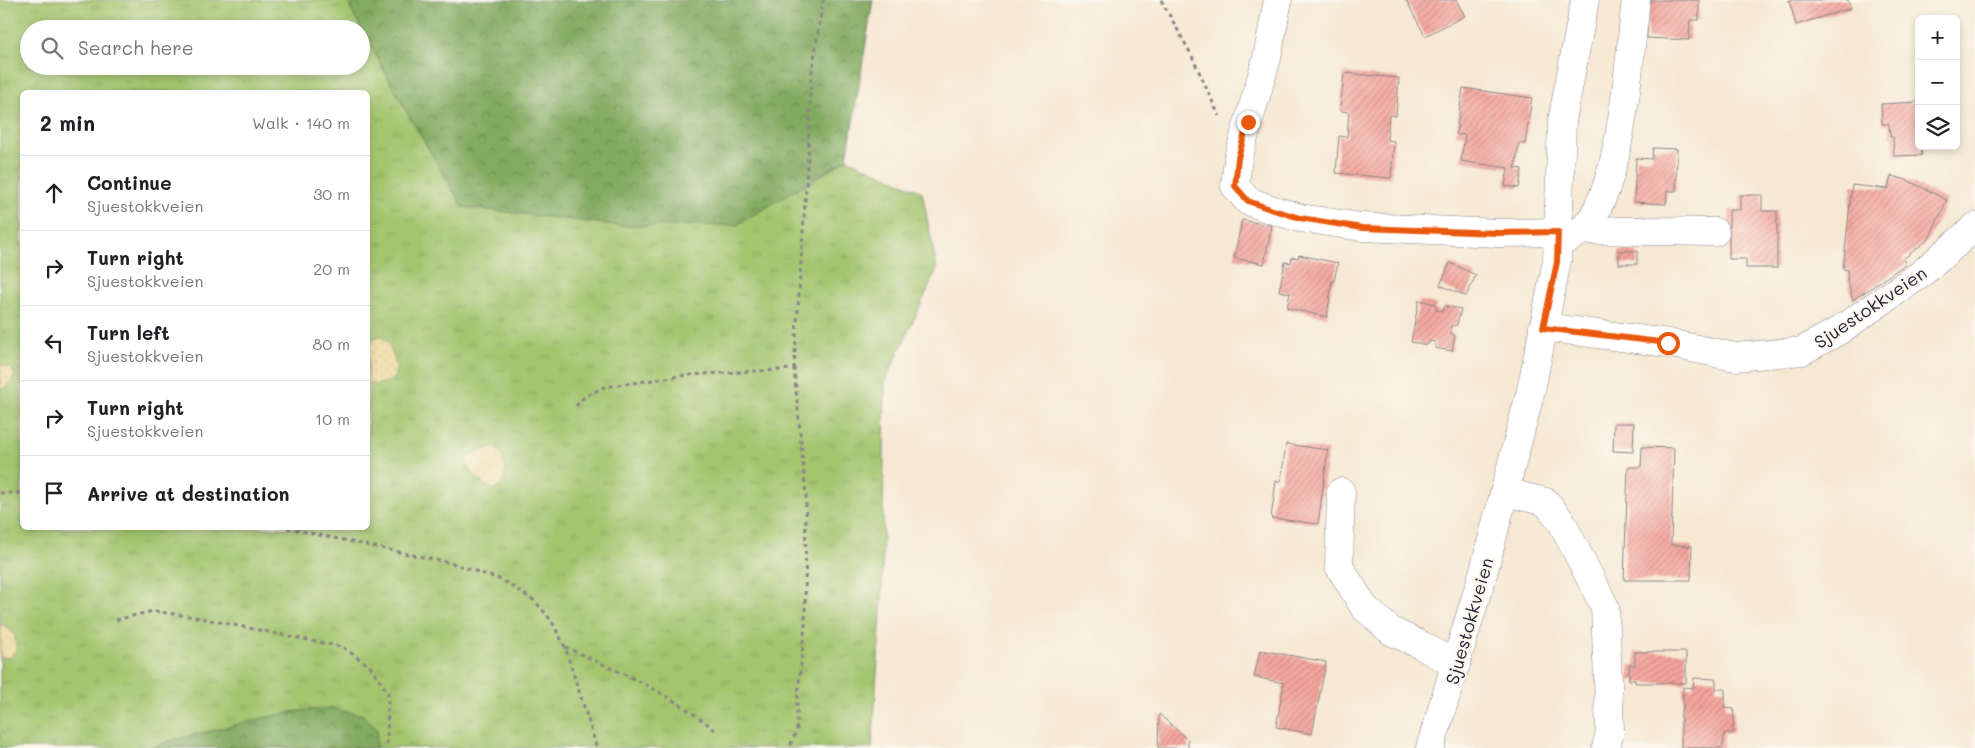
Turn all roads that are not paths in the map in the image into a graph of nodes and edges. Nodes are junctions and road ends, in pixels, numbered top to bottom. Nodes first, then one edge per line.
1 (1278, 0) edge
2 (1585, 0) edge
3 (1636, 0) edge
4 (1975, 227) edge
5 (1715, 232) dead end
6 (1565, 236) junction
7 (1543, 328) junction
8 (1341, 492) dead end
9 (1504, 492) junction
10 (1456, 665) junction
11 (1430, 748) edge
12 (1606, 748) edge

1 - 6 street
2 - 6 street, Sjuestokkveien
3 - 6 street
4 - 7 street, Sjuestokkveien
5 - 6 street
6 - 7 street, Sjuestokkveien
7 - 9 street, Sjuestokkveien
8 - 10 street
9 - 10 street, Sjuestokkveien
9 - 12 street
10 - 11 street, Sjuestokkveien

